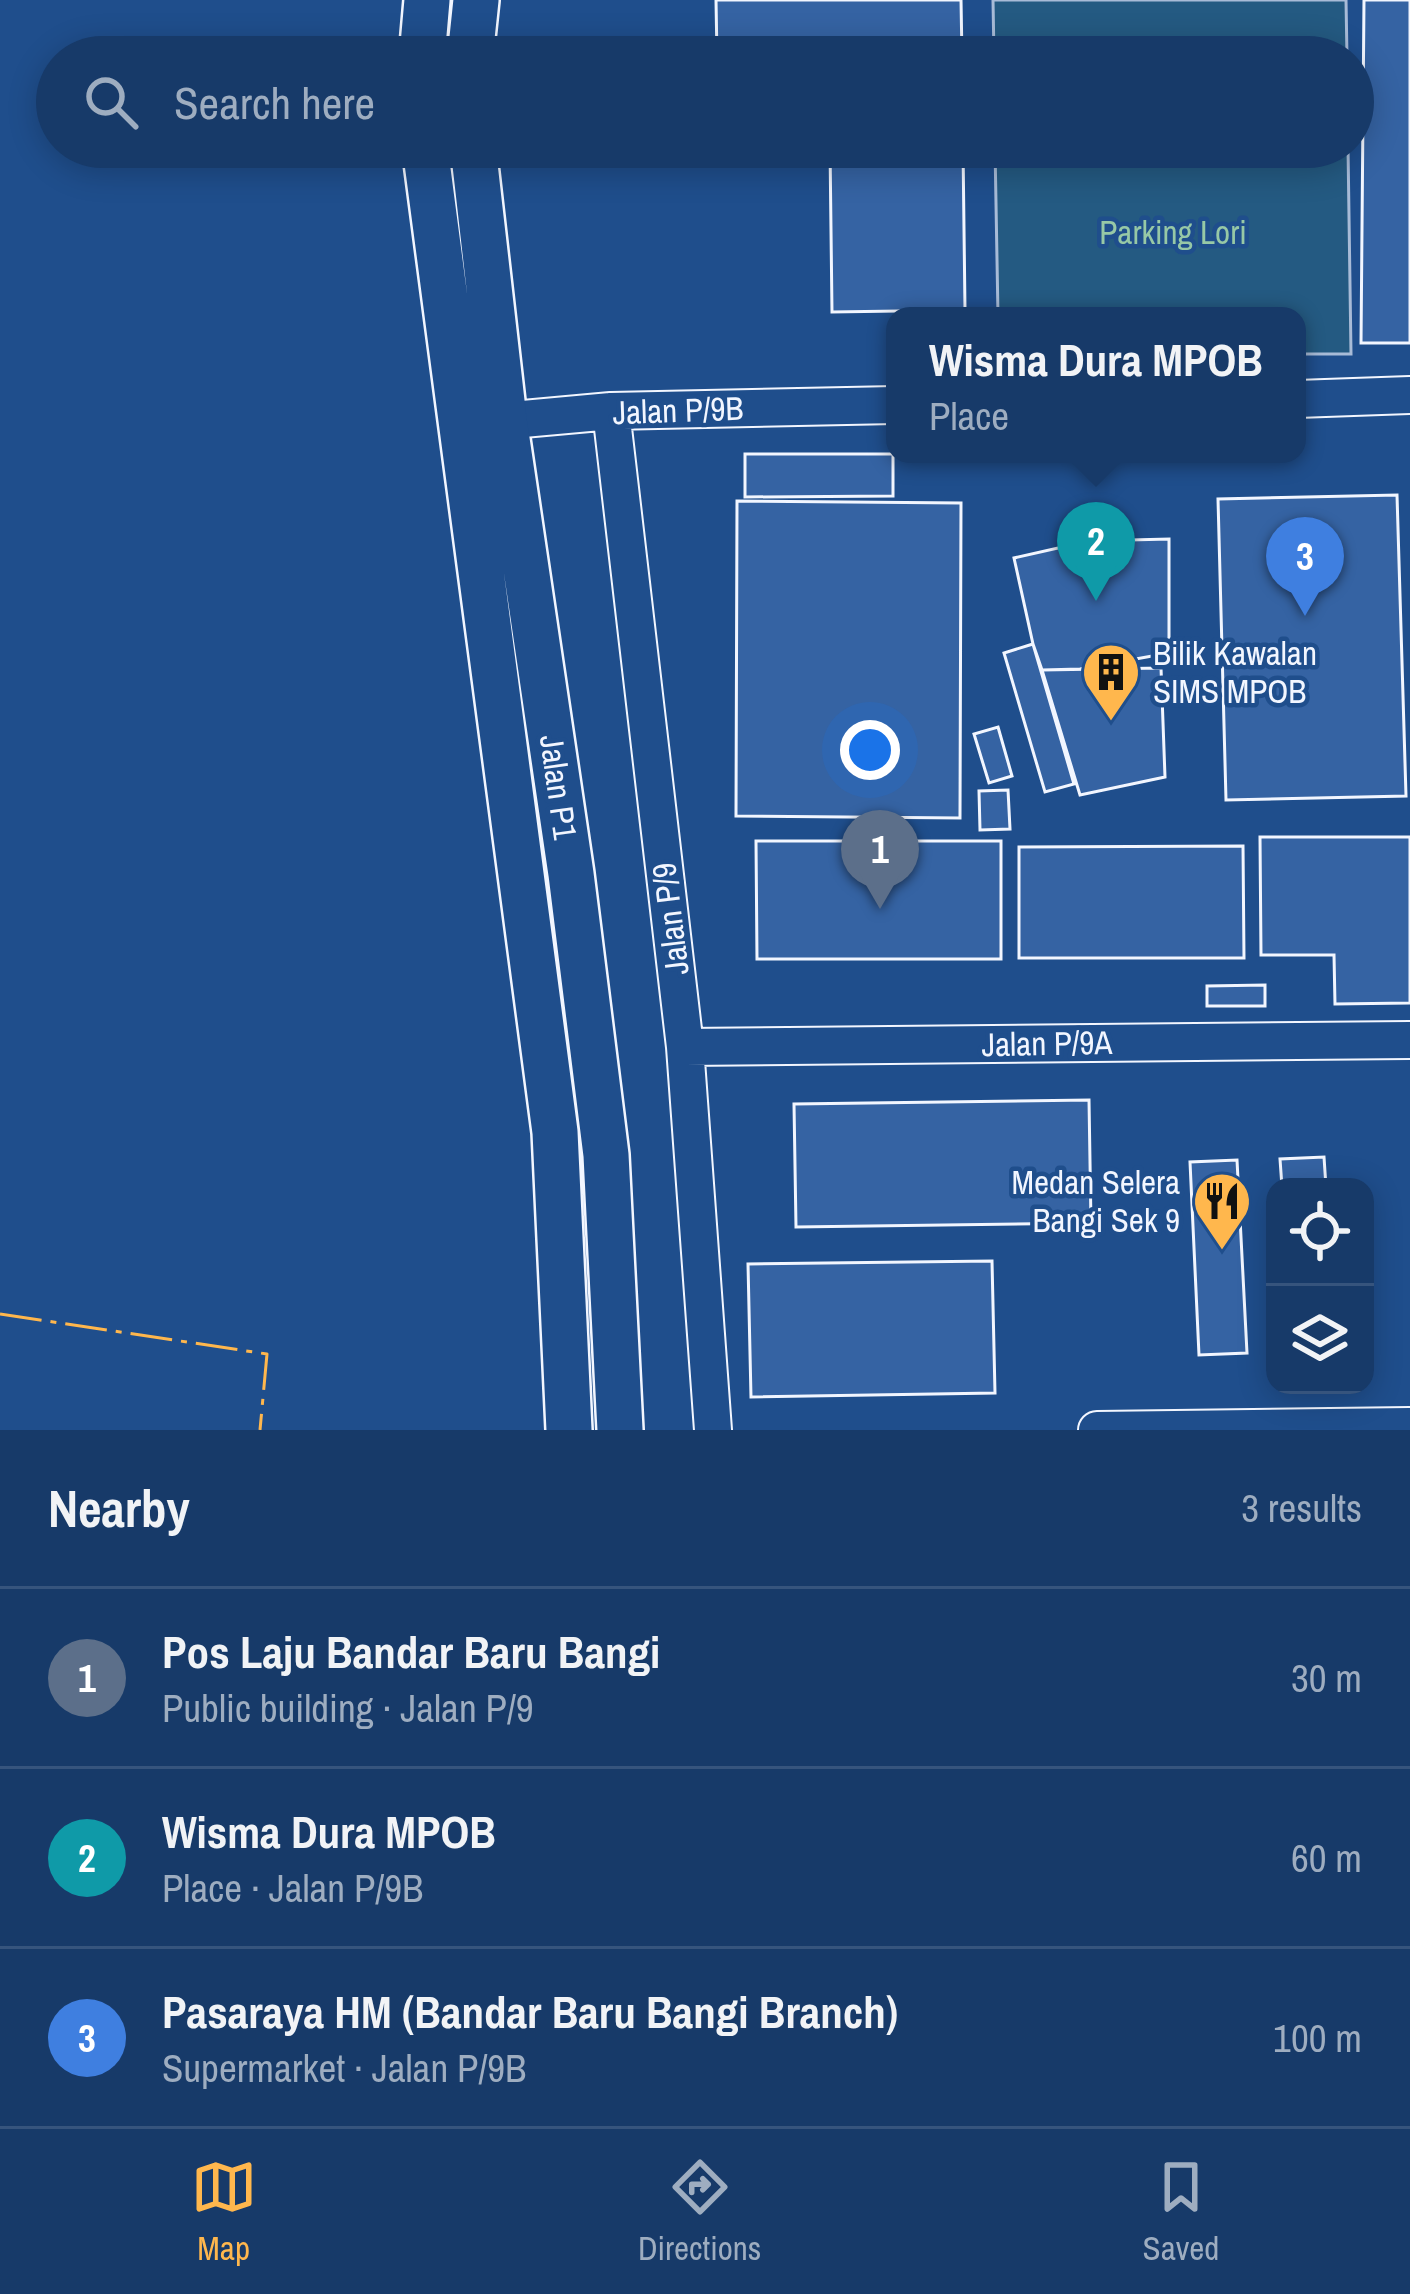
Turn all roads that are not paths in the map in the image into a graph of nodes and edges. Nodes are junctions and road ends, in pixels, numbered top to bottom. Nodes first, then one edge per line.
1 (427, 0) edge
2 (476, 0) edge
3 (424, 36) edge
4 (472, 36) edge
5 (429, 168) edge
6 (474, 168) edge
7 (1410, 395) edge
8 (1306, 399) edge
9 (886, 405) edge
10 (611, 410) junction
11 (483, 423) junction
12 (1410, 1040) edge
13 (685, 1047) junction
14 (1410, 1426) edge
15 (569, 1430) edge
16 (620, 1430) edge
17 (712, 1430) edge
18 (1097, 1430) edge

1 - 3 main road
2 - 4 main road
5 - 11 main road, Jalan P1
6 - 11 main road, Jalan P1
7 - 8 street
9 - 10 street, Jalan P/9B
10 - 11 street, Jalan P/9B
10 - 13 street, Jalan P/9
11 - 15 main road, Jalan P1
11 - 16 main road, Jalan P1
12 - 13 street, Jalan P/9A
13 - 17 street, Jalan P/9
14 - 18 street

